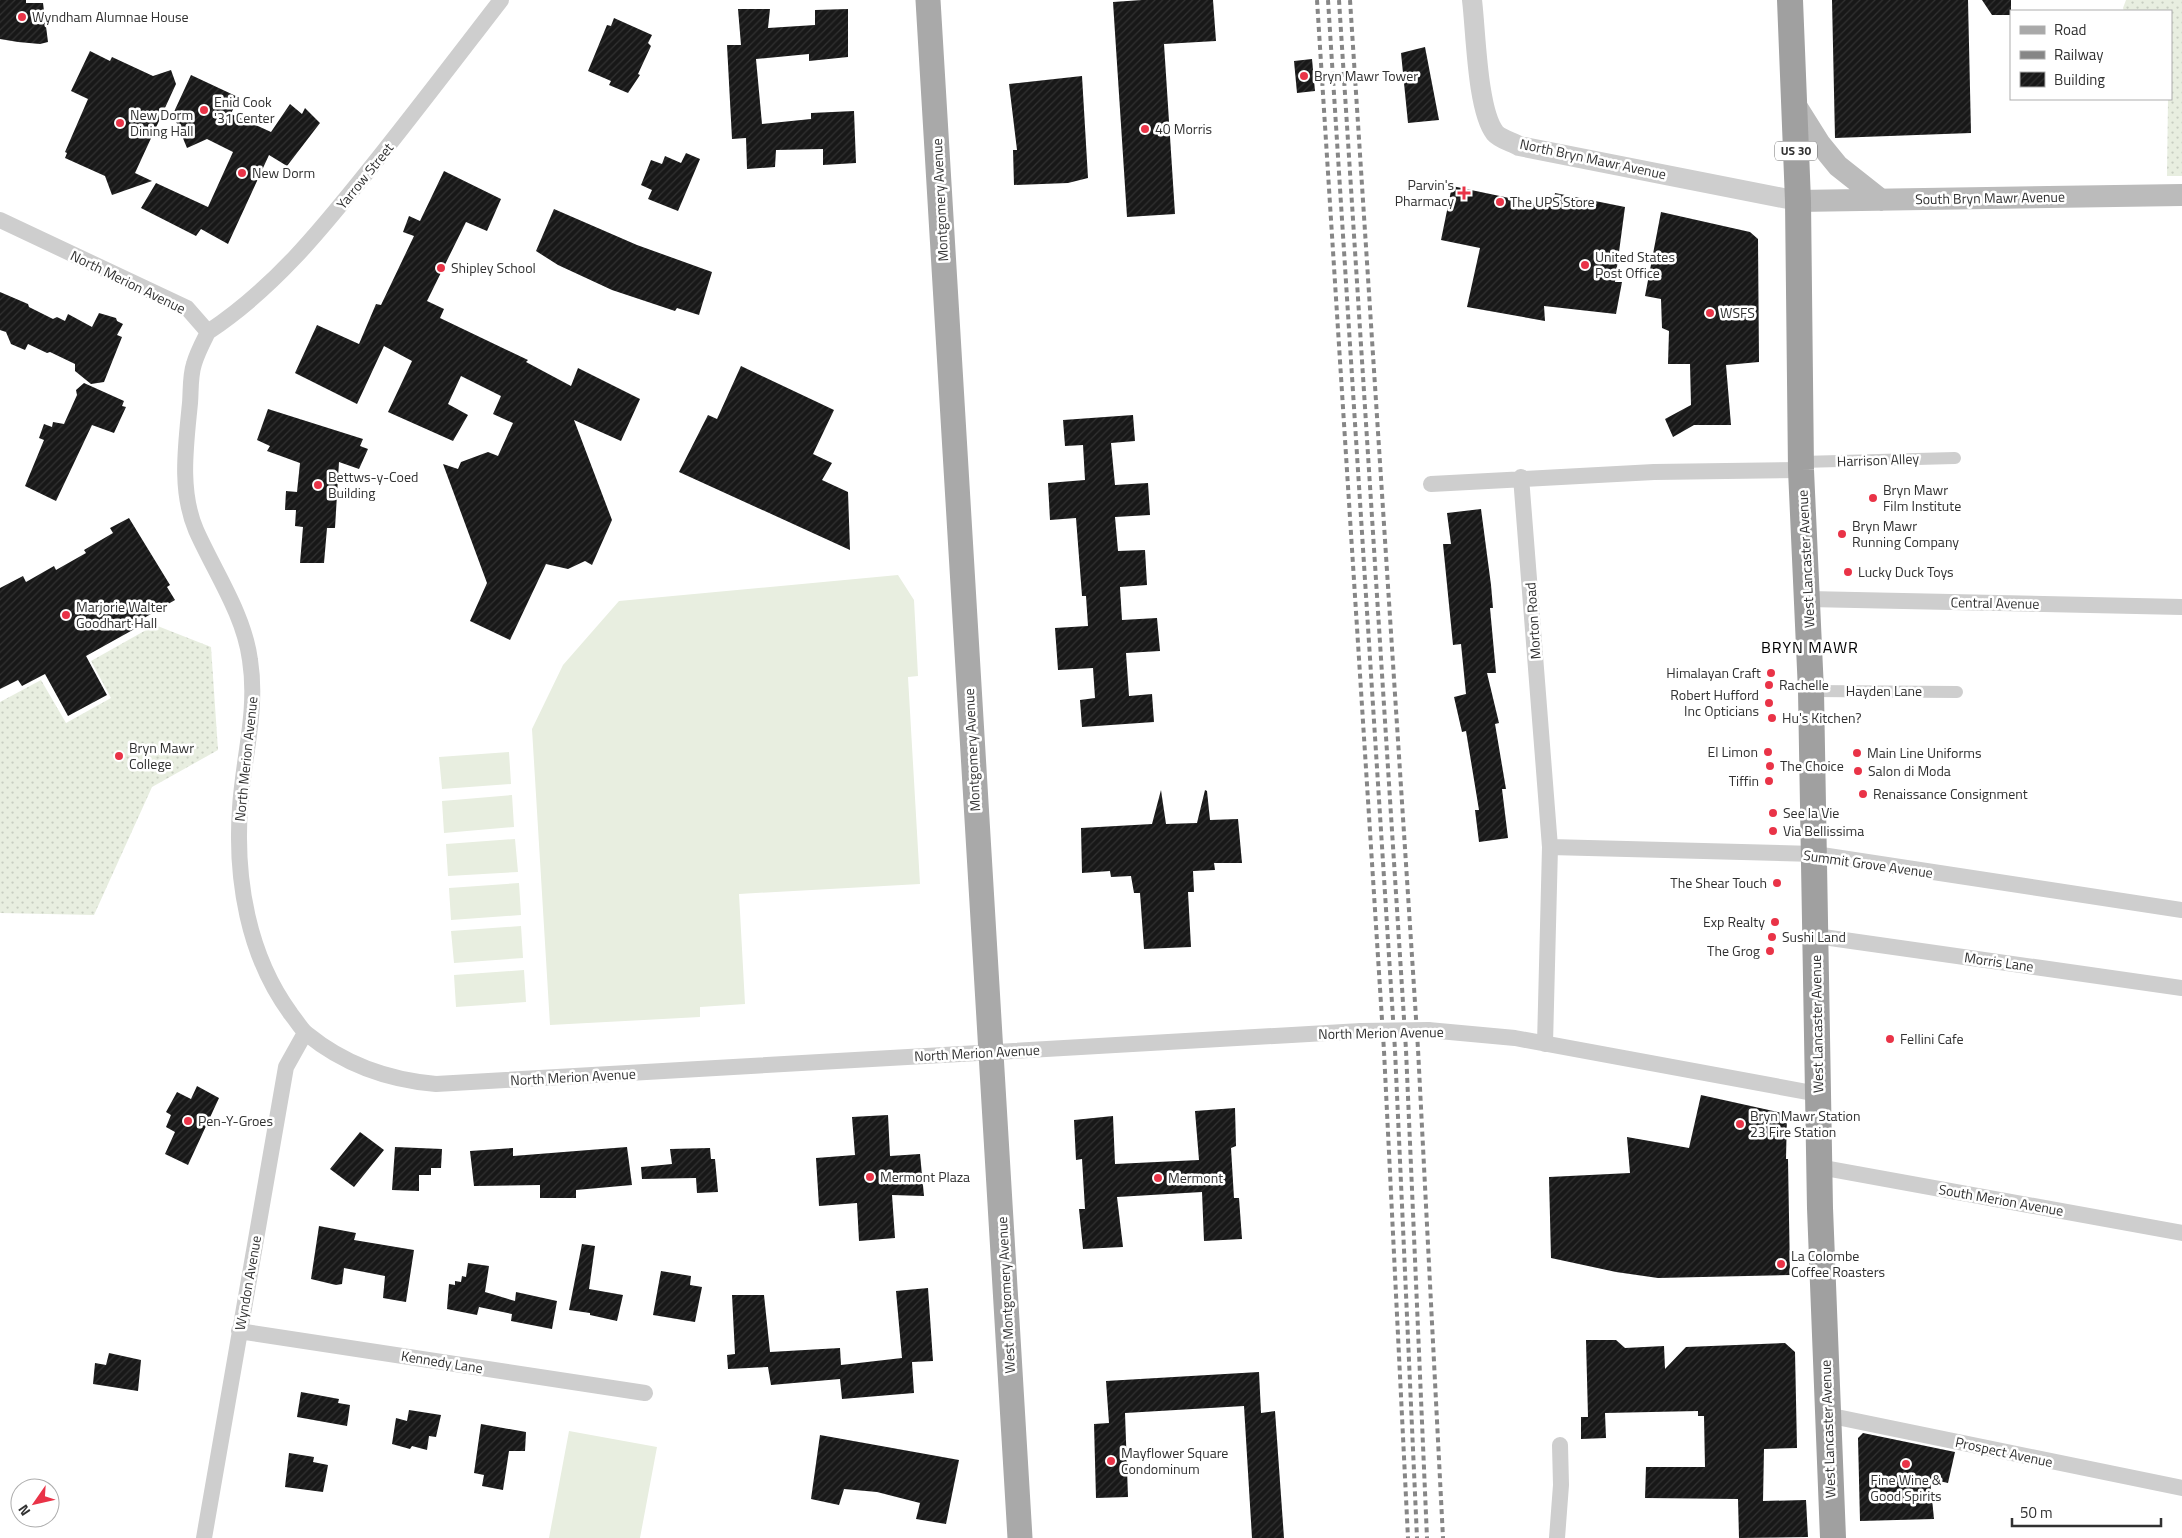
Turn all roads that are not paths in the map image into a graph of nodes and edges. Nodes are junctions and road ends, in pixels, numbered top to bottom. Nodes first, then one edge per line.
1 (501, 0) edge
2 (928, 0) edge
3 (1472, 0) edge
4 (1790, 0) edge
5 (1793, 100) junction
6 (2182, 195) edge
7 (1880, 200) junction
8 (1798, 201) junction
9 (0, 220) edge
10 (208, 332) junction
11 (1955, 458) dead end
12 (1801, 466) junction
13 (1521, 477) junction
14 (1431, 484) dead end
15 (1808, 600) junction
16 (2182, 607) edge
17 (1811, 691) junction
18 (1958, 692) dead end
19 (1550, 848) junction
20 (1815, 854) junction
21 (2182, 910) edge
22 (1816, 936) junction
23 (2182, 988) edge
24 (305, 1033) junction
25 (1546, 1044) junction
26 (991, 1052) junction
27 (1818, 1094) junction
28 (1819, 1167) junction
29 (2182, 1233) edge
30 (239, 1331) junction
31 (645, 1393) dead end
32 (1827, 1415) junction
33 (1560, 1446) dead end
34 (2182, 1488) edge
35 (204, 1538) edge
36 (1020, 1538) edge
37 (1557, 1538) edge
38 (1833, 1538) edge

1 - 10 street, Yarrow Street
2 - 26 main road, Montgomery Avenue
3 - 8 street, North Bryn Mawr Avenue
4 - 5 highway, West Lancaster Avenue / US 30
5 - 7 main road
5 - 8 highway, West Lancaster Avenue / US 30
6 - 7 main road, South Bryn Mawr Avenue
7 - 8 main road, South Bryn Mawr Avenue
8 - 12 highway, West Lancaster Avenue / US 30
9 - 10 street, North Merion Avenue
10 - 24 street, North Merion Avenue
11 - 12 street, Harrison Alley
12 - 13 street
12 - 15 highway, West Lancaster Avenue / US 30
13 - 14 street
13 - 19 street, Morton Road
15 - 16 street, Central Avenue
15 - 17 highway, West Lancaster Avenue / US 30
17 - 18 street, Hayden Lane
17 - 20 highway, West Lancaster Avenue / US 30
19 - 20 street, Summit Grove Avenue
19 - 25 street, Morton Road
20 - 21 street, Summit Grove Avenue
20 - 22 highway, West Lancaster Avenue / US 30
22 - 23 street, Morris Lane
22 - 27 highway, West Lancaster Avenue / US 30
24 - 26 street, North Merion Avenue
24 - 30 street, Wyndon Avenue
25 - 26 street, North Merion Avenue, bridge
25 - 27 street, North Merion Avenue
26 - 36 main road, West Montgomery Avenue
27 - 28 highway, West Lancaster Avenue / US 30
28 - 29 street, South Merion Avenue
28 - 32 highway, West Lancaster Avenue / US 30
30 - 31 street, Kennedy Lane
30 - 35 street, Wyndon Avenue
32 - 34 street, Prospect Avenue
32 - 38 highway, West Lancaster Avenue / US 30
33 - 37 street

